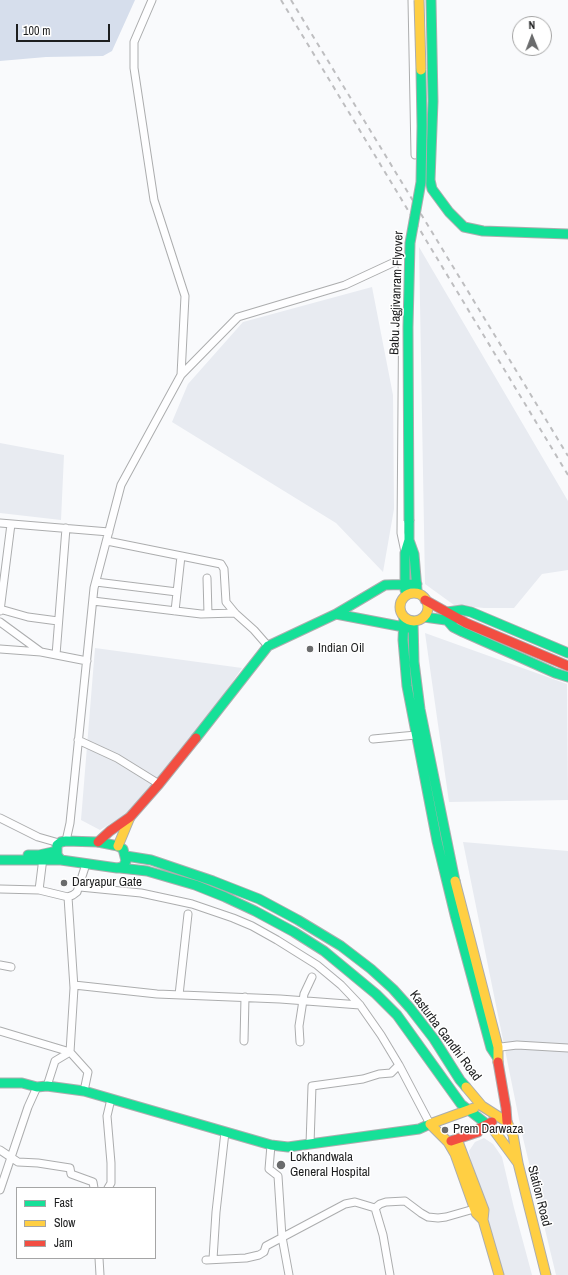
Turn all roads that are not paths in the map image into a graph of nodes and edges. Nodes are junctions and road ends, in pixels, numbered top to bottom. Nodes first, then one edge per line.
1 (152, 0) edge
2 (412, 0) edge
3 (419, 0) edge
4 (431, 0) edge
5 (415, 155) dead end
6 (568, 234) edge
7 (181, 375) junction
8 (0, 523) edge
9 (11, 524) junction
10 (66, 528) junction
11 (109, 532) junction
12 (409, 540) junction
13 (107, 541) junction
14 (405, 553) junction
15 (180, 556) junction
16 (208, 578) dead end
17 (96, 582) junction
18 (405, 584) junction
19 (417, 584) junction
20 (177, 592) junction
21 (405, 597) junction
22 (421, 597) junction
23 (93, 601) junction
24 (0, 610) edge
25 (175, 611) junction
26 (234, 613) junction
27 (208, 614) junction
28 (336, 614) junction
29 (447, 616) junction
30 (424, 617) junction
31 (58, 621) junction
32 (0, 622) edge
33 (410, 625) junction
34 (268, 646) junction
35 (0, 649) edge
36 (41, 652) junction
37 (568, 653) edge
38 (56, 655) junction
39 (87, 661) junction
40 (568, 666) edge
41 (568, 677) edge
42 (416, 735) junction
43 (373, 739) dead end
44 (78, 740) junction
45 (159, 784) junction
46 (130, 817) junction
47 (0, 818) edge
48 (98, 842) junction
49 (118, 846) junction
50 (61, 849) junction
51 (0, 854) edge
52 (126, 856) junction
53 (43, 858) junction
54 (0, 860) edge
55 (86, 864) junction
56 (120, 868) junction
57 (80, 887) junction
58 (0, 889) edge
59 (39, 890) junction
60 (68, 897) junction
61 (188, 914) dead end
62 (0, 965) edge
63 (11, 968) dead end
64 (312, 977) dead end
65 (74, 985) junction
66 (179, 995) junction
67 (245, 997) junction
68 (303, 1000) junction
69 (360, 1005) junction
70 (0, 1031) edge
71 (244, 1041) dead end
72 (300, 1042) dead end
73 (495, 1048) junction
74 (568, 1048) edge
75 (70, 1052) junction
76 (400, 1065) junction
77 (0, 1083) edge
78 (47, 1086) junction
79 (37, 1087) junction
80 (84, 1091) junction
81 (456, 1097) junction
82 (111, 1099) junction
83 (482, 1106) junction
84 (468, 1110) junction
85 (450, 1117) junction
86 (504, 1120) junction
87 (430, 1124) junction
88 (490, 1127) junction
89 (224, 1132) junction
90 (457, 1138) junction
91 (448, 1142) junction
92 (310, 1144) junction
93 (271, 1145) junction
94 (0, 1150) edge
95 (11, 1157) junction
96 (518, 1163) junction
97 (94, 1187) edge
98 (109, 1187) edge
99 (0, 1190) edge
100 (375, 1208) junction
101 (474, 1209) junction
102 (484, 1220) junction
103 (282, 1237) junction
104 (99, 1259) edge
105 (100, 1275) edge
106 (289, 1275) edge
107 (390, 1275) edge
108 (499, 1275) edge
109 (546, 1275) edge

1 - 7 street
2 - 5 street
3 - 12 main road, Babu Jagjivanram Flyover, bridge
4 - 6 main road
7 - 11 street
7 - 14 street
8 - 9 street
9 - 10 street
9 - 24 street
10 - 11 street
10 - 31 street
11 - 13 street
12 - 14 main road
12 - 19 main road
13 - 15 street
13 - 17 street
14 - 18 main road
15 - 20 street
15 - 26 street
16 - 27 street
17 - 20 street
17 - 23 street
18 - 19 main road
18 - 21 main road
18 - 28 main road
19 - 22 main road
20 - 25 street
21 - 22 main road
21 - 33 main road
22 - 29 main road
22 - 30 main road
23 - 25 street
23 - 39 street
24 - 31 street
25 - 27 street
26 - 27 street
26 - 34 street
28 - 33 main road
28 - 34 main road
29 - 30 main road
29 - 37 main road
29 - 40 main road
29 - 41 main road
30 - 33 main road
31 - 38 street
32 - 36 street
33 - 42 main road
33 - 73 main road
34 - 45 main road
35 - 36 street
36 - 38 street
38 - 39 street
39 - 44 street
42 - 43 street
42 - 73 main road
44 - 45 street
44 - 50 street
45 - 46 main road
46 - 48 main road
46 - 49 main road
47 - 50 street
48 - 49 main road
48 - 50 main road
49 - 52 main road
50 - 53 main road
50 - 55 main road
51 - 53 main road
52 - 56 main road
52 - 83 main road, Kasturba Gandhi Road
53 - 54 main road
53 - 59 street
55 - 56 main road, Kasturba Gandhi Road
55 - 57 street
56 - 81 main road, Kasturba Gandhi Road
57 - 60 street
57 - 69 street
58 - 59 street
59 - 60 street
60 - 65 street
61 - 66 street
62 - 63 street
64 - 68 street
65 - 66 street
65 - 75 street
66 - 67 street
67 - 68 street
67 - 71 street
68 - 69 street
68 - 72 street
69 - 76 street
70 - 75 street
73 - 74 street
73 - 86 main road
75 - 78 street
75 - 80 street
76 - 87 street
76 - 92 street
77 - 79 main road
78 - 79 main road
78 - 80 main road
79 - 95 street
80 - 82 main road
81 - 84 main road, Kasturba Gandhi Road
81 - 85 main road
82 - 89 main road
82 - 98 street
83 - 84 main road
83 - 86 main road, Kasturba Gandhi Road
84 - 85 main road
84 - 88 main road, Kasturba Gandhi Road
85 - 87 main road
86 - 88 main road
86 - 96 main road
87 - 91 main road
87 - 92 main road
88 - 90 main road
88 - 96 main road, Station Road
89 - 93 main road
89 - 103 street
90 - 91 main road
90 - 102 main road
91 - 101 main road
92 - 93 main road
93 - 103 street
94 - 95 street
95 - 97 street
95 - 99 street
96 - 109 main road, Station Road
100 - 101 street
100 - 103 street
100 - 107 street
101 - 102 main road
102 - 108 main road
103 - 106 street
104 - 105 street

